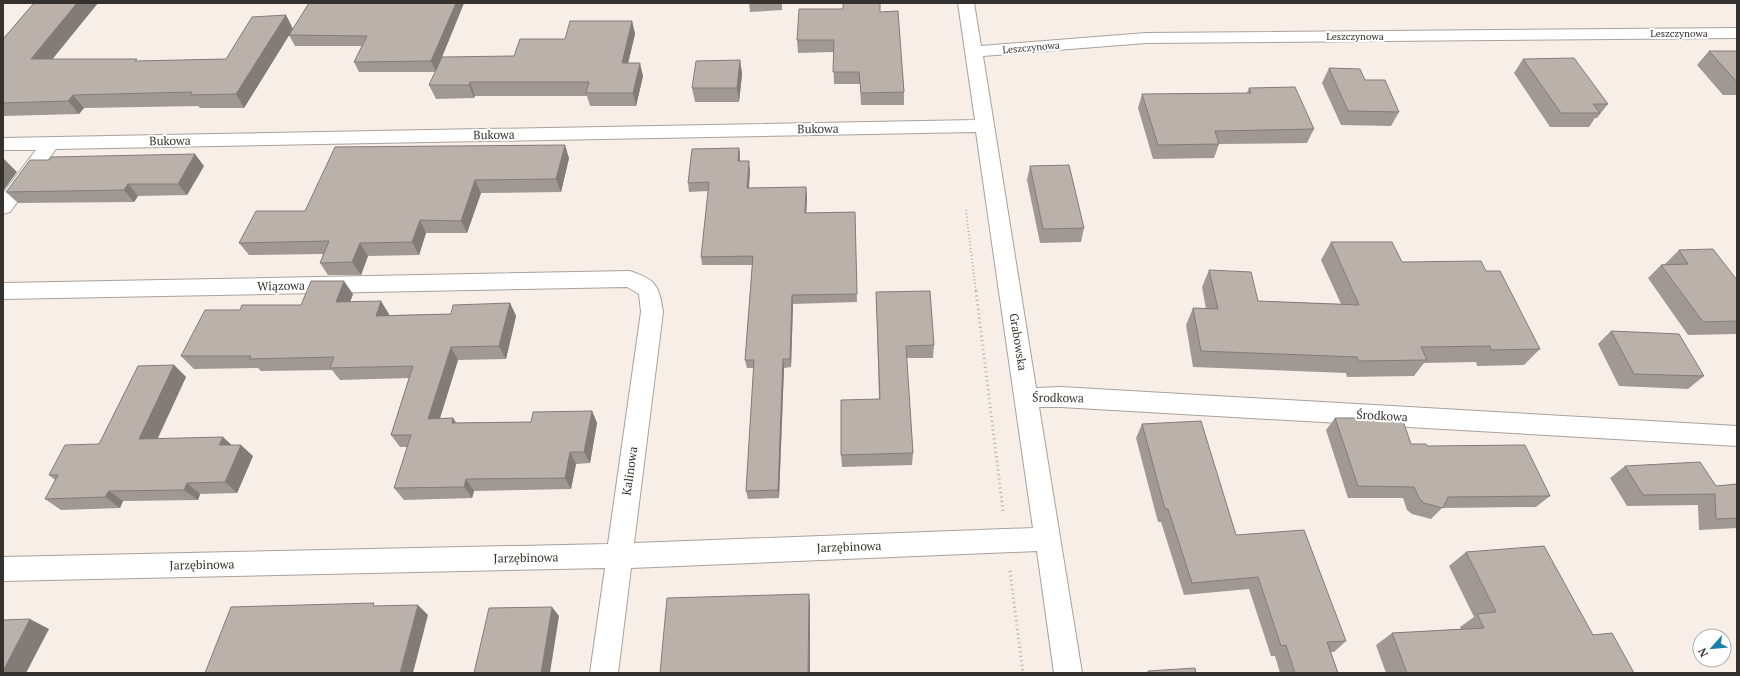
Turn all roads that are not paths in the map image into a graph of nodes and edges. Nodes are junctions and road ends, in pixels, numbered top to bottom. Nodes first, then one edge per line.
1 (967, 7) edge
2 (1737, 33) edge
3 (973, 52) junction
4 (985, 126) junction
5 (51, 143) junction
6 (3, 144) edge
7 (3, 207) edge
8 (630, 280) joint
9 (3, 291) edge
10 (1026, 398) junction
11 (1737, 436) edge
12 (1048, 539) junction
13 (619, 556) junction
14 (3, 569) edge
15 (604, 673) edge
16 (1068, 673) edge

1 - 3 street, Grabowska
2 - 3 street, Leszczynowa
3 - 4 street, Grabowska
4 - 5 street, Bukowa
4 - 10 street, Grabowska
5 - 6 street, Bukowa
5 - 7 street
8 - 9 street, Wiązowa
8 - 13 street, Kalinowa
10 - 11 street, Środkowa
10 - 12 street, Grabowska
12 - 13 street, Jarzębinowa
12 - 16 street, Grabowska
13 - 14 street, Jarzębinowa
13 - 15 street, Kalinowa

